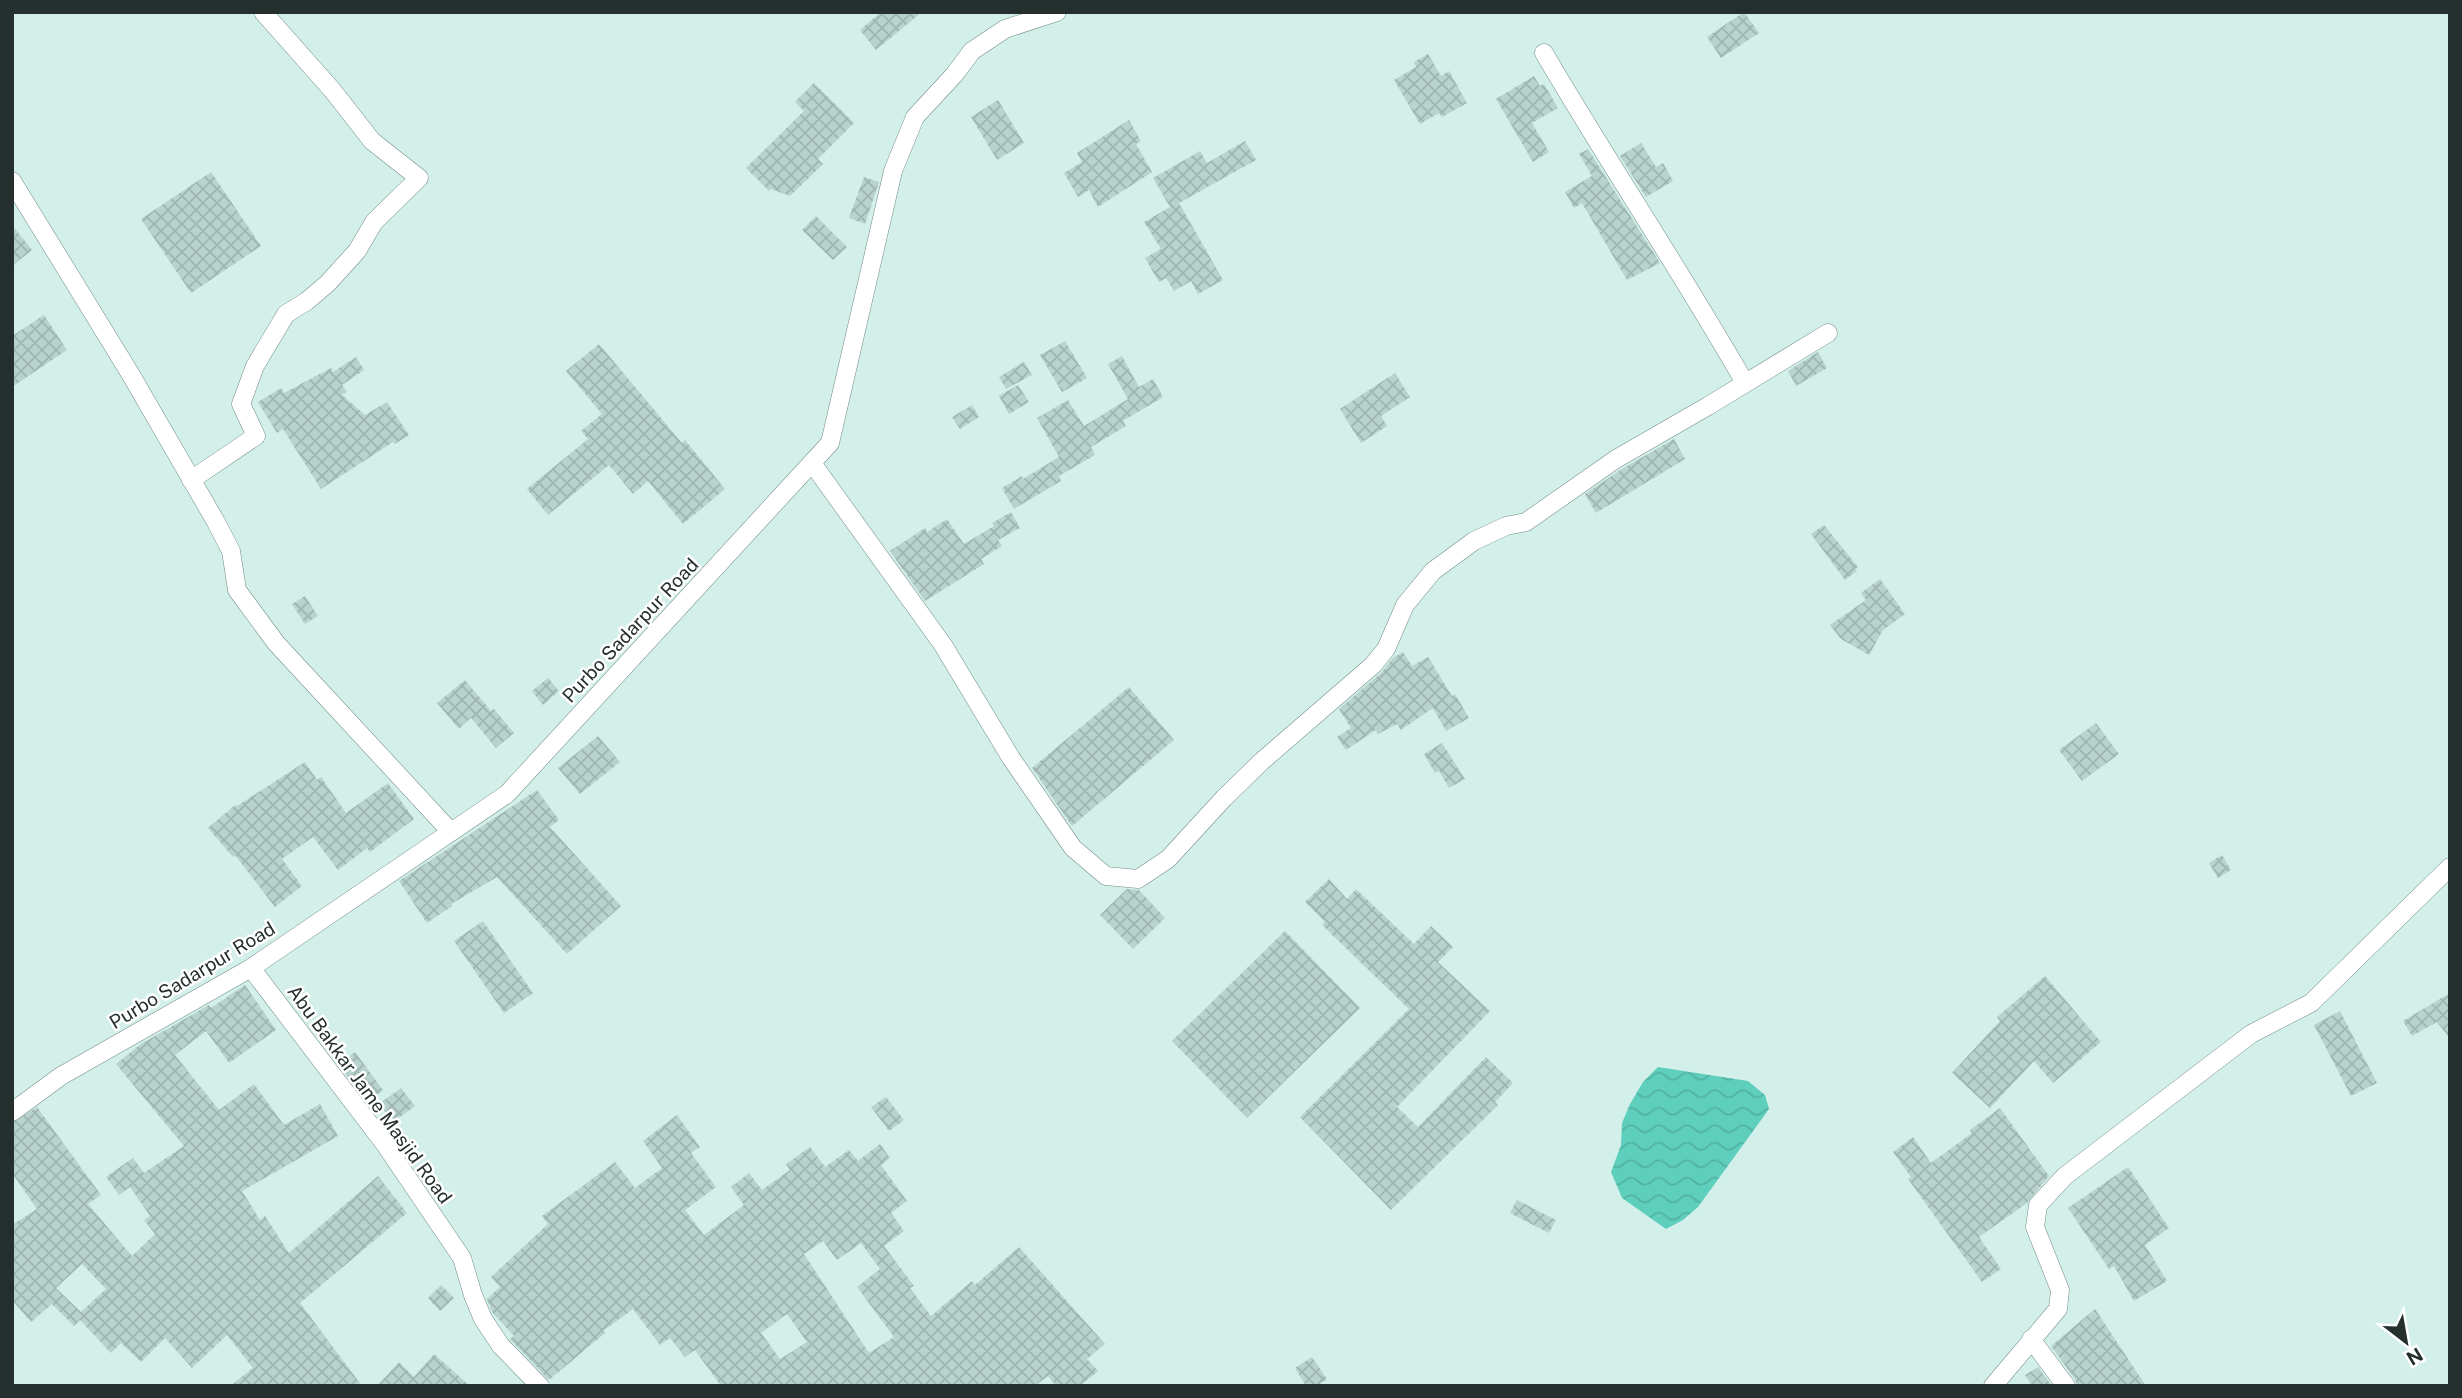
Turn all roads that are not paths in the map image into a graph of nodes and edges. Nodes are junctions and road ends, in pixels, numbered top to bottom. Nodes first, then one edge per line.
1 (263, 12) edge
2 (1057, 12) edge
3 (1544, 53) dead end
4 (12, 181) edge
5 (1828, 333) dead end
6 (1745, 383) junction
7 (812, 463) junction
8 (191, 480) junction
9 (451, 832) junction
10 (2450, 867) edge
11 (251, 968) junction
12 (12, 1112) edge
13 (2031, 1339) junction
14 (540, 1386) edge
15 (1993, 1386) edge
16 (2066, 1386) edge

1 - 8 street
2 - 7 street, Purbo Sadarpur Road
3 - 6 street
4 - 8 street
5 - 6 street
6 - 7 street
7 - 9 street, Purbo Sadarpur Road
8 - 9 street
9 - 11 street, Purbo Sadarpur Road
10 - 13 street
11 - 12 street, Purbo Sadarpur Road
11 - 14 street, Abu Bakkar Jame Masjid Road
13 - 15 street
13 - 16 street

